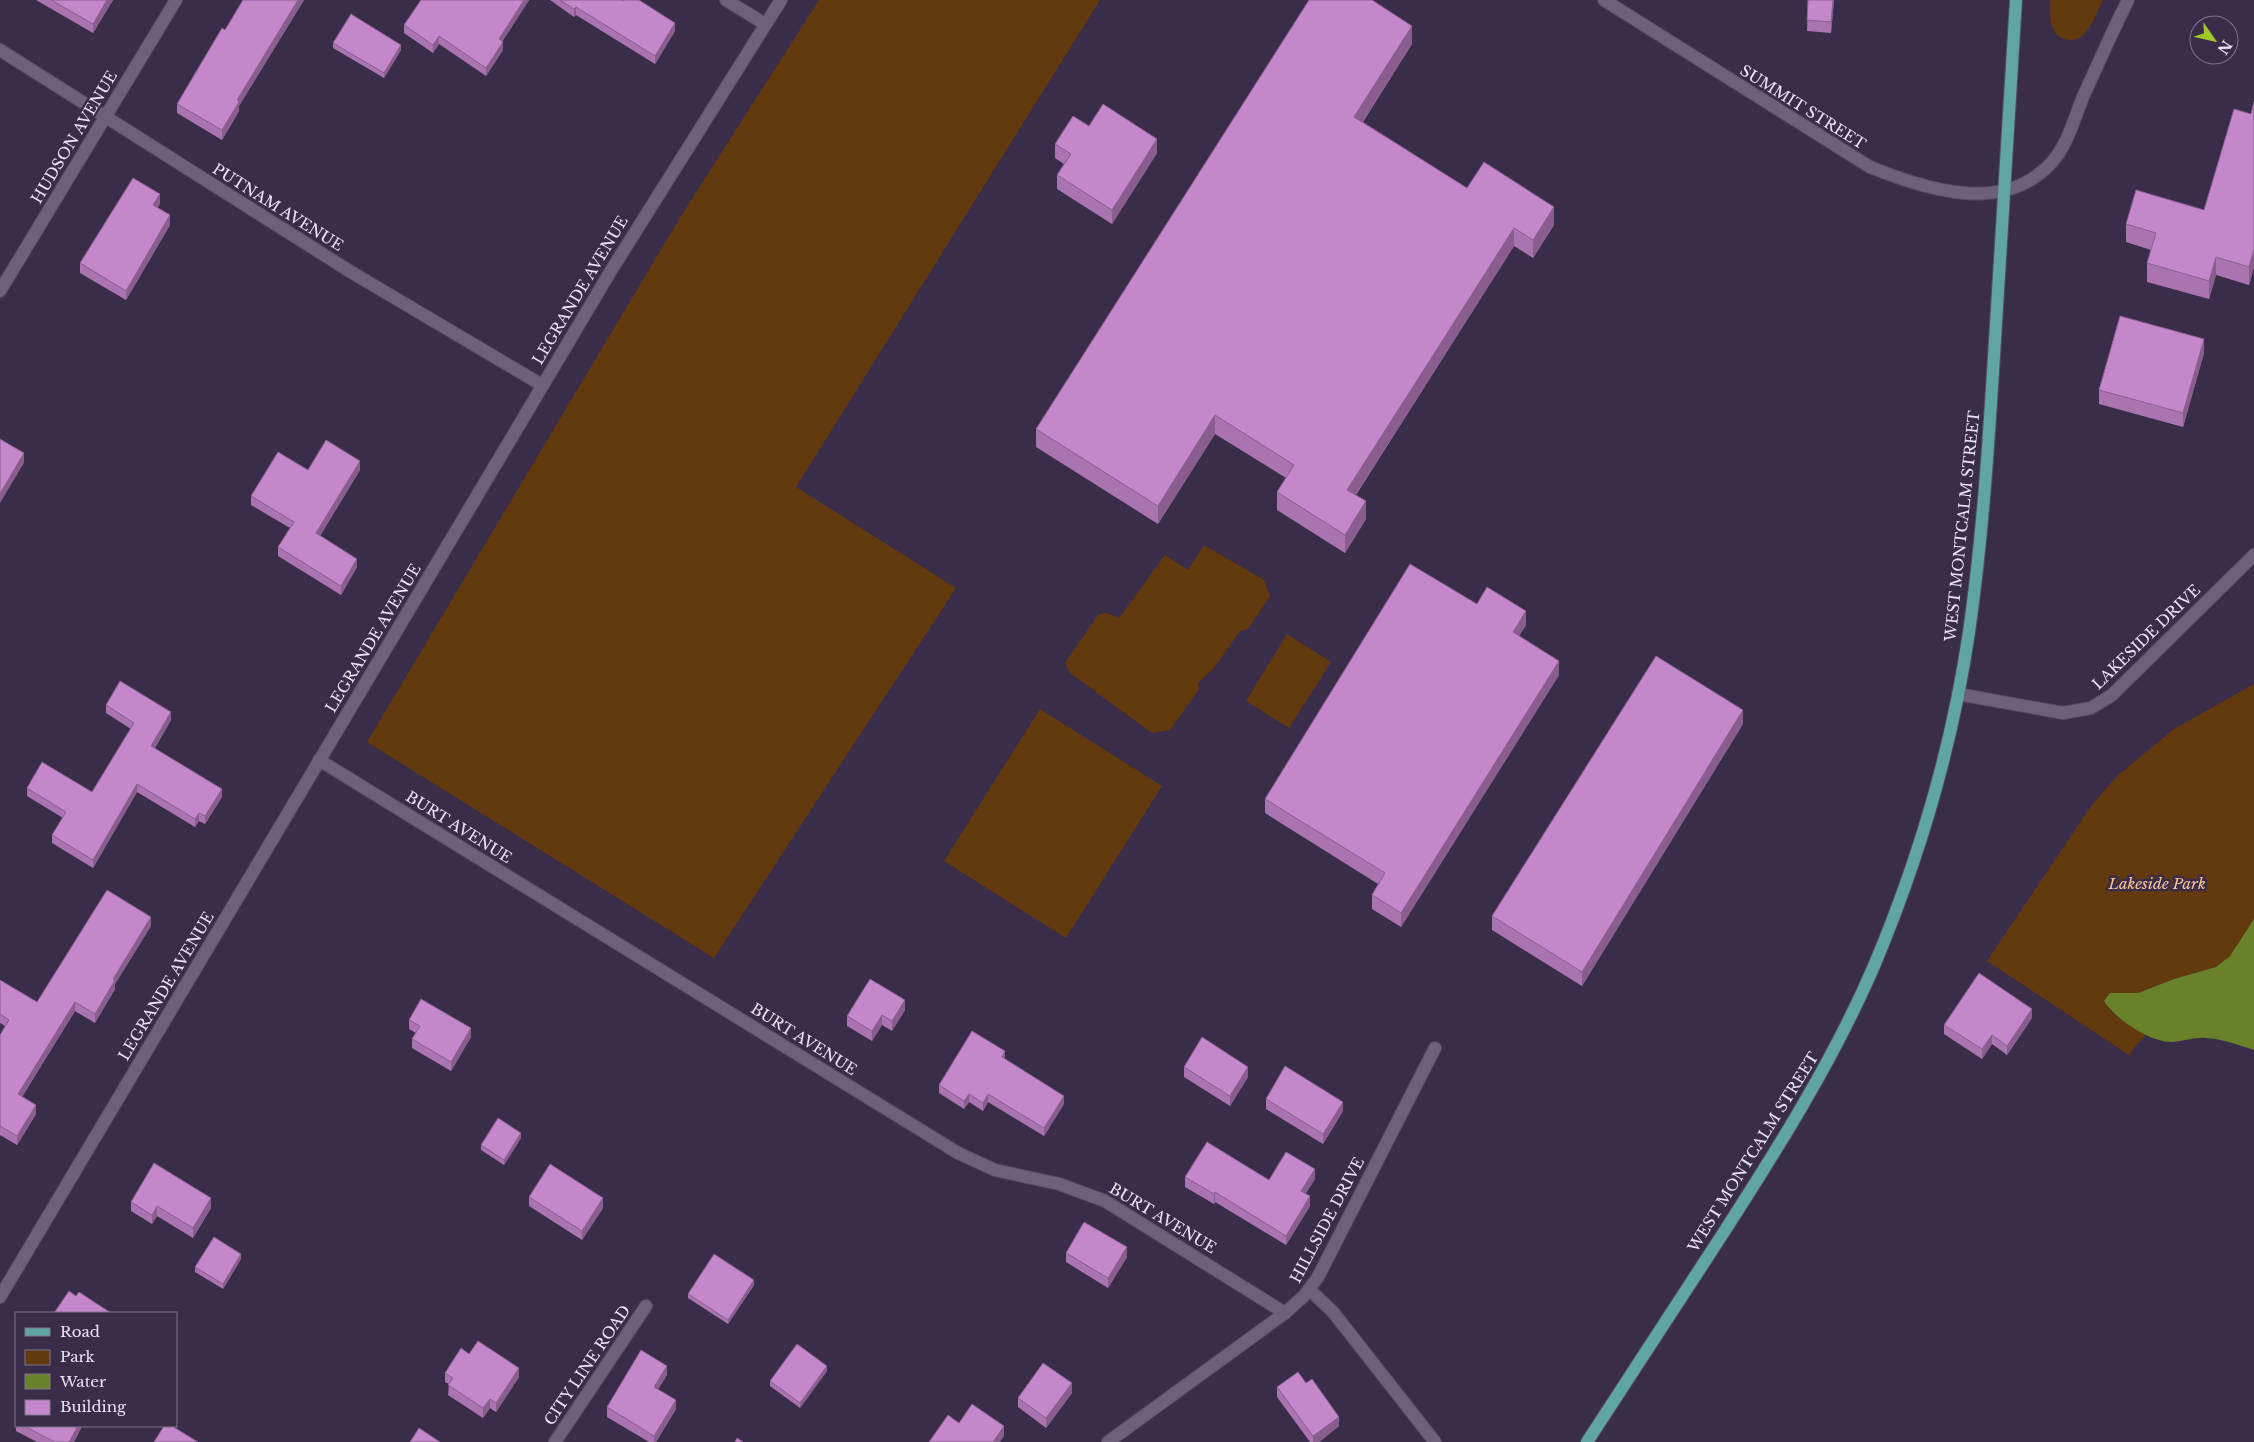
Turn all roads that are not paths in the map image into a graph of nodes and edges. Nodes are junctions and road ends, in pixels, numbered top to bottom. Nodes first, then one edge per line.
1 (176, 0) edge
2 (726, 0) edge
3 (781, 0) edge
4 (1604, 0) edge
5 (2016, 0) edge
6 (2128, 0) edge
7 (765, 24) junction
8 (0, 50) edge
9 (105, 117) junction
10 (2004, 191) junction
11 (0, 291) edge
12 (542, 385) junction
13 (2254, 555) edge
14 (1958, 694) junction
15 (319, 760) junction
16 (1435, 1048) dead end
17 (1310, 1290) junction
18 (0, 1297) edge
19 (646, 1306) dead end
20 (1285, 1313) junction
21 (555, 1442) edge
22 (1108, 1442) edge
23 (1435, 1442) edge
24 (1587, 1442) edge

1 - 9 street, HUDSON AVENUE
2 - 7 street
3 - 7 street, LEGRANDE AVENUE
4 - 10 street, SUMMIT STREET
5 - 10 main road, WEST MONTCALM STREET
6 - 10 street
7 - 12 street, LEGRANDE AVENUE
8 - 9 street, PUTNAM AVENUE
9 - 11 street, HUDSON AVENUE
9 - 12 street, PUTNAM AVENUE
10 - 14 main road, WEST MONTCALM STREET
12 - 15 street, LEGRANDE AVENUE
13 - 14 street, LAKESIDE DRIVE
14 - 24 main road, WEST MONTCALM STREET
15 - 18 street, LEGRANDE AVENUE
15 - 20 street, BURT AVENUE
16 - 17 street, HILLSIDE DRIVE
17 - 20 street, HILLSIDE DRIVE
17 - 23 street
19 - 21 street, CITY LINE ROAD
20 - 22 street, HILLSIDE DRIVE

